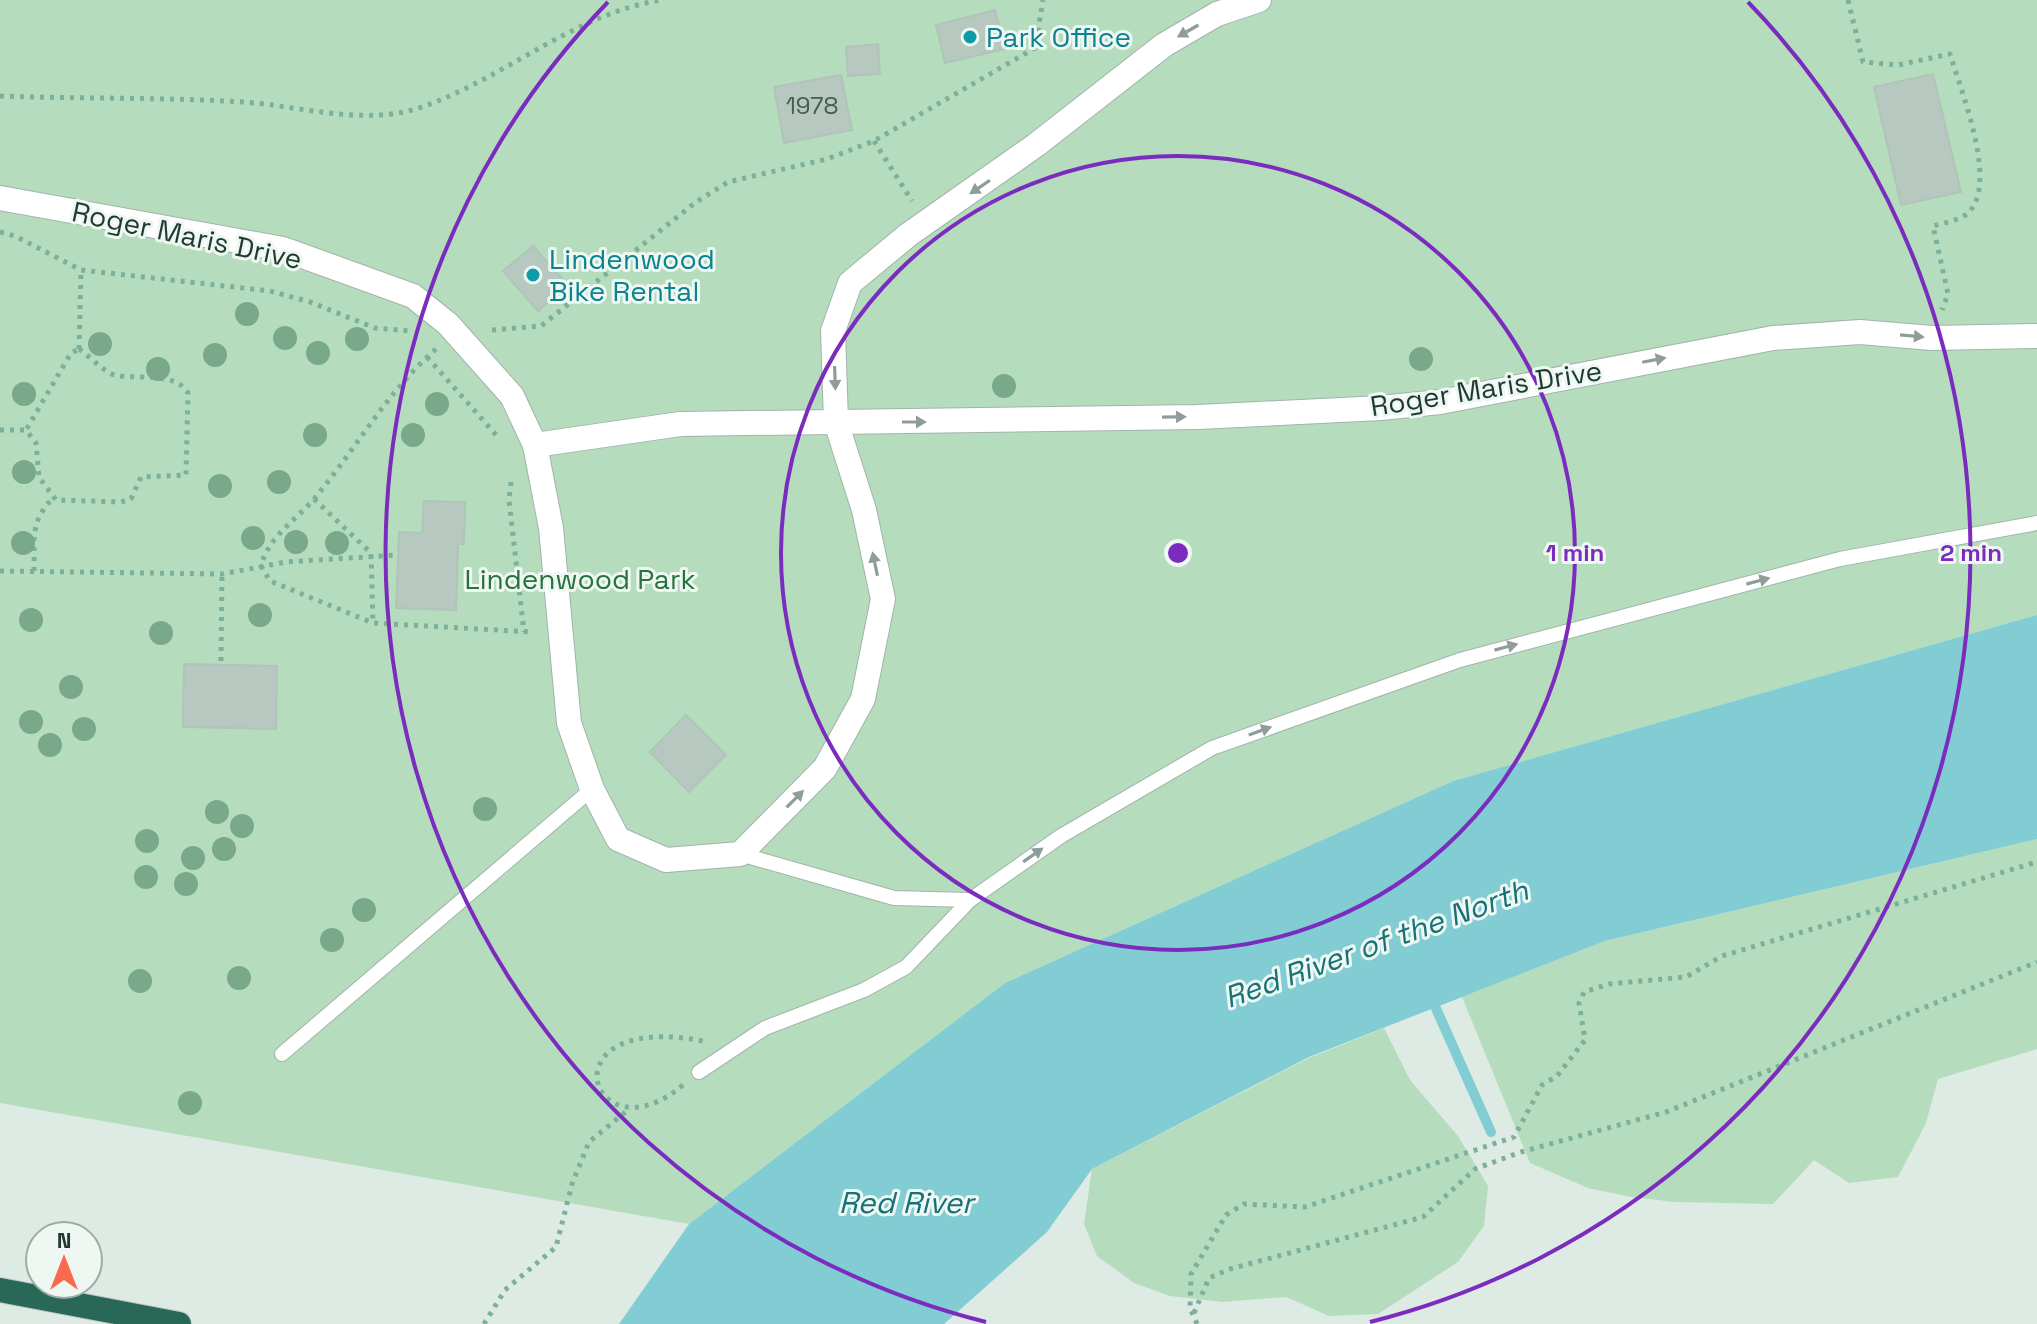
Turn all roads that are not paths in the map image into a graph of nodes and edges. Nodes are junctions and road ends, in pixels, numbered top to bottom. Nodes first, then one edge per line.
1 (1259, 0) edge
2 (1215, 7) edge
3 (0, 198) edge
4 (2037, 336) edge
5 (836, 422) junction
6 (535, 445) junction
7 (2037, 523) edge
8 (592, 789) junction
9 (740, 854) junction
10 (970, 900) junction
11 (282, 1054) dead end
12 (699, 1072) road end
13 (0, 1290) edge
14 (179, 1324) edge

1 - 2 street
2 -> 5 street
3 - 6 street, Roger Maris Drive
5 -> 4 street, Roger Maris Drive
5 - 6 street, Roger Maris Drive
9 -> 5 street
6 - 8 street, Roger Maris Drive
10 -> 7 lane
8 - 9 street, Roger Maris Drive
8 - 11 lane
9 - 10 lane
10 - 12 lane
13 - 14 highway

